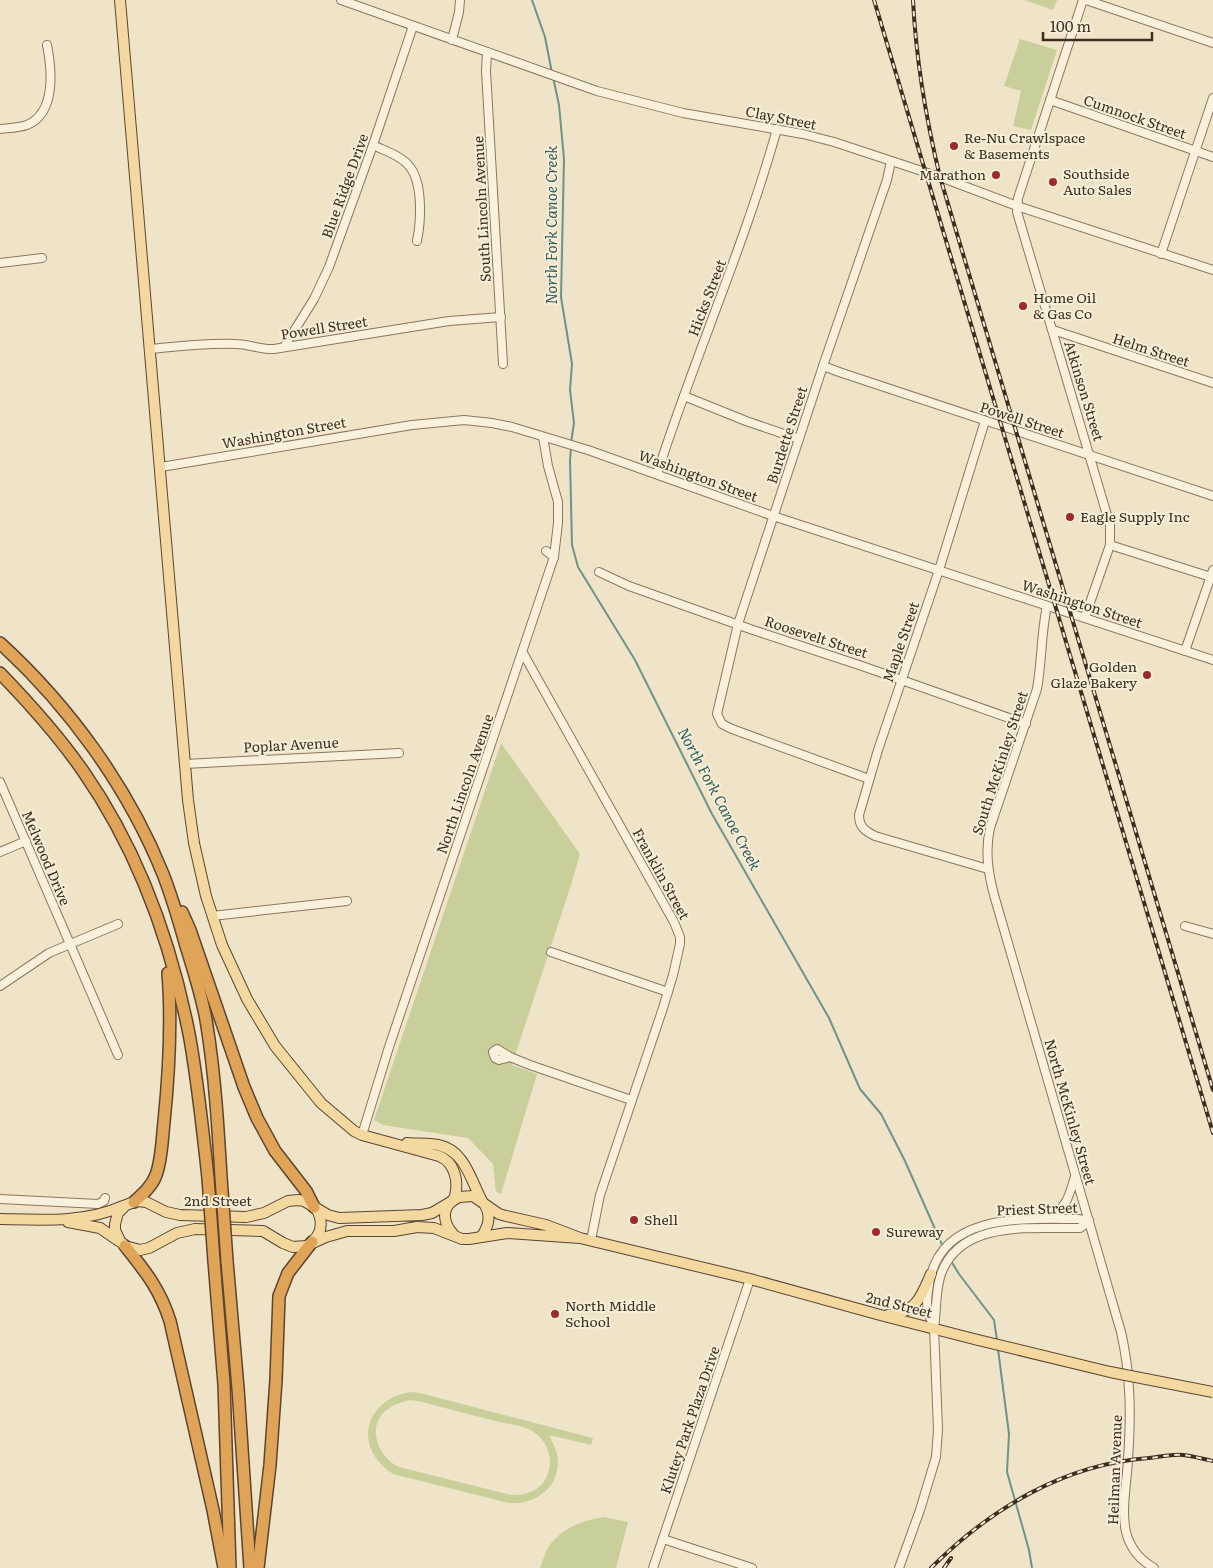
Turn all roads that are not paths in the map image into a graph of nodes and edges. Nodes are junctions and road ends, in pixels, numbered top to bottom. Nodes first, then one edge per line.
1 (120, 0) edge
2 (341, 0) edge
3 (460, 0) edge
4 (1084, 0) edge
5 (413, 26) junction
6 (452, 40) junction
7 (1213, 43) edge
8 (47, 45) dead end
9 (487, 52) junction
10 (1213, 98) edge
11 (1050, 100) junction
12 (0, 129) edge
13 (777, 129) junction
14 (373, 145) junction
15 (1195, 151) junction
16 (1213, 157) edge
17 (891, 161) junction
18 (1017, 206) junction
19 (417, 241) dead end
20 (1161, 254) junction
21 (42, 258) dead end
22 (0, 263) edge
23 (1213, 270) edge
24 (501, 317) junction
25 (1052, 330) junction
26 (284, 347) junction
27 (150, 349) junction
28 (503, 364) dead end
29 (823, 366) junction
30 (1213, 383) edge
31 (684, 396) junction
32 (985, 421) junction
33 (543, 437) junction
34 (799, 439) junction
35 (1090, 456) junction
36 (161, 467) junction
37 (657, 474) junction
38 (1213, 496) edge
39 (773, 516) junction
40 (1110, 545) junction
41 (546, 551) dead end
42 (554, 557) junction
43 (939, 570) junction
44 (599, 572) dead end
45 (1212, 573) edge
46 (1048, 606) junction
47 (1085, 617) junction
48 (738, 624) junction
49 (0, 643) edge
50 (1185, 650) junction
51 (523, 653) junction
52 (1213, 660) edge
53 (0, 673) edge
54 (902, 680) junction
55 (1026, 724) junction
56 (399, 753) dead end
57 (185, 764) junction
58 (869, 779) junction
59 (0, 782) edge
60 (26, 841) junction
61 (151, 848) junction
62 (0, 852) edge
63 (988, 869) junction
64 (347, 901) dead end
65 (212, 916) junction
66 (158, 922) junction
67 (118, 924) dead end
68 (1185, 926) dead end
69 (1213, 934) edge
70 (69, 944) junction
71 (551, 952) dead end
72 (0, 986) edge
73 (668, 992) junction
74 (118, 1055) dead end
75 (510, 1057) dead end
76 (631, 1100) junction
77 (362, 1136) junction
78 (386, 1141) junction
79 (1075, 1174) junction
80 (105, 1198) dead end
81 (0, 1199) edge
82 (453, 1200) junction
83 (130, 1203) junction
84 (484, 1203) junction
85 (314, 1207) junction
86 (0, 1219) edge
87 (1040, 1219) junction
88 (57, 1220) junction
89 (1089, 1221) junction
90 (453, 1234) junction
91 (482, 1236) junction
92 (580, 1238) junction
93 (592, 1240) junction
94 (312, 1242) junction
95 (122, 1244) junction
96 (935, 1272) junction
97 (750, 1279) junction
98 (884, 1316) junction
99 (934, 1327) junction
100 (1128, 1361) joint
101 (1213, 1392) edge
102 (663, 1539) junction
103 (224, 1568) edge
104 (230, 1568) edge
105 (250, 1568) edge
106 (258, 1568) edge
107 (653, 1568) edge
108 (752, 1568) edge
109 (899, 1568) edge
110 (1154, 1568) edge

1 - 27 main road
2 - 5 street, Clay Street
3 - 6 street
4 - 7 street
4 - 11 street, Atkinson Street
5 - 6 street, Clay Street
5 - 14 street, Blue Ridge Drive
6 - 9 street, Clay Street
8 - 12 street
9 - 13 street, Clay Street
9 - 24 street, South Lincoln Avenue
10 - 15 street
11 - 15 street, Cumnock Street
11 - 18 street, Atkinson Street
13 - 17 street, Clay Street
13 - 31 street, Hicks Street
14 - 19 street
14 - 26 street, Blue Ridge Drive
15 - 16 street, Cumnock Street
15 - 20 street
17 - 18 street, Clay Street
17 - 29 street, Burdette Street
18 - 20 street, Clay Street
18 - 25 street, Atkinson Street
20 - 23 street, Clay Street
21 - 22 street
24 - 26 street, Powell Street
24 - 28 street, South Lincoln Avenue
25 - 30 street, Helm Street
25 - 35 street, Atkinson Street
26 - 27 street, Powell Street
27 - 36 main road
29 - 32 street, Powell Street
29 - 34 street, Burdette Street
31 - 34 street
31 - 37 street, Hicks Street
32 - 35 street, Powell Street
32 - 43 street, Maple Street
33 - 36 street, Washington Street
33 - 37 street, Washington Street
33 - 42 street, North Lincoln Avenue
34 - 39 street, Burdette Street
35 - 38 street, Powell Street
35 - 40 street, Atkinson Street
36 - 57 main road
37 - 39 street, Washington Street
39 - 43 street, Washington Street
39 - 48 street, Burdette Street
40 - 45 street
40 - 47 street, Atkinson Street
41 - 42 street
42 - 51 street, North Lincoln Avenue
43 - 46 street, Washington Street
43 - 54 street, Maple Street
44 - 48 street, Roosevelt Street
45 - 50 street
46 - 47 street, Washington Street
46 - 55 street, South McKinley Street
47 - 50 street, Washington Street
48 - 54 street, Roosevelt Street
48 - 58 street, Burdette Street
49 - 61 highway
50 - 52 street, Washington Street
51 - 73 street, Franklin Street
51 - 77 street, North Lincoln Avenue
53 - 66 highway
54 - 55 street, Roosevelt Street
54 - 58 street, Maple Street
55 - 63 street, South McKinley Street
56 - 57 street, Poplar Avenue
57 - 65 main road
58 - 63 street, Maple Street
59 - 60 street, Melwood Drive
60 - 62 street
60 - 70 street, Melwood Drive
61 - 85 highway
61 - 105 highway, bridge
63 - 79 street, North McKinley Street
64 - 65 street
65 - 77 main road
66 - 83 highway
66 - 104 highway, bridge
67 - 70 street
68 - 69 street
70 - 72 street
70 - 74 street, Melwood Drive
71 - 73 street
73 - 76 street, Franklin Street
75 - 76 street
76 - 93 street, Franklin Street
77 - 78 main road
78 - 82 main road
78 - 84 main road
79 - 87 street
79 - 89 street, North McKinley Street
80 - 81 street
82 - 84 main road, 2nd Street
82 - 85 main road, 2nd Street
82 - 90 main road
83 - 85 main road, 2nd Street
83 - 88 main road
83 - 95 main road
84 - 91 main road
84 - 92 main road, 2nd Street
85 - 94 main road
86 - 88 main road
87 - 89 street, Priest Street
87 - 96 street, Priest Street
88 - 95 main road
89 - 96 street, Priest Street
89 - 100 street, North McKinley Street
90 - 91 main road, 2nd Street
90 - 94 main road, 2nd Street
91 - 92 main road, 2nd Street
92 - 93 main road, 2nd Street
93 - 97 main road, 2nd Street
94 - 95 main road, 2nd Street
94 - 106 highway
95 - 103 highway
96 - 98 main road
96 - 99 street, Priest Street
97 - 98 main road, 2nd Street
97 - 102 street, Klutey Park Plaza Drive
98 - 99 main road, 2nd Street
99 - 101 main road, 2nd Street, bridge
99 - 109 street, Priest Street
100 - 110 street, Heilman Avenue
102 - 107 street, Klutey Park Plaza Drive
102 - 108 street

